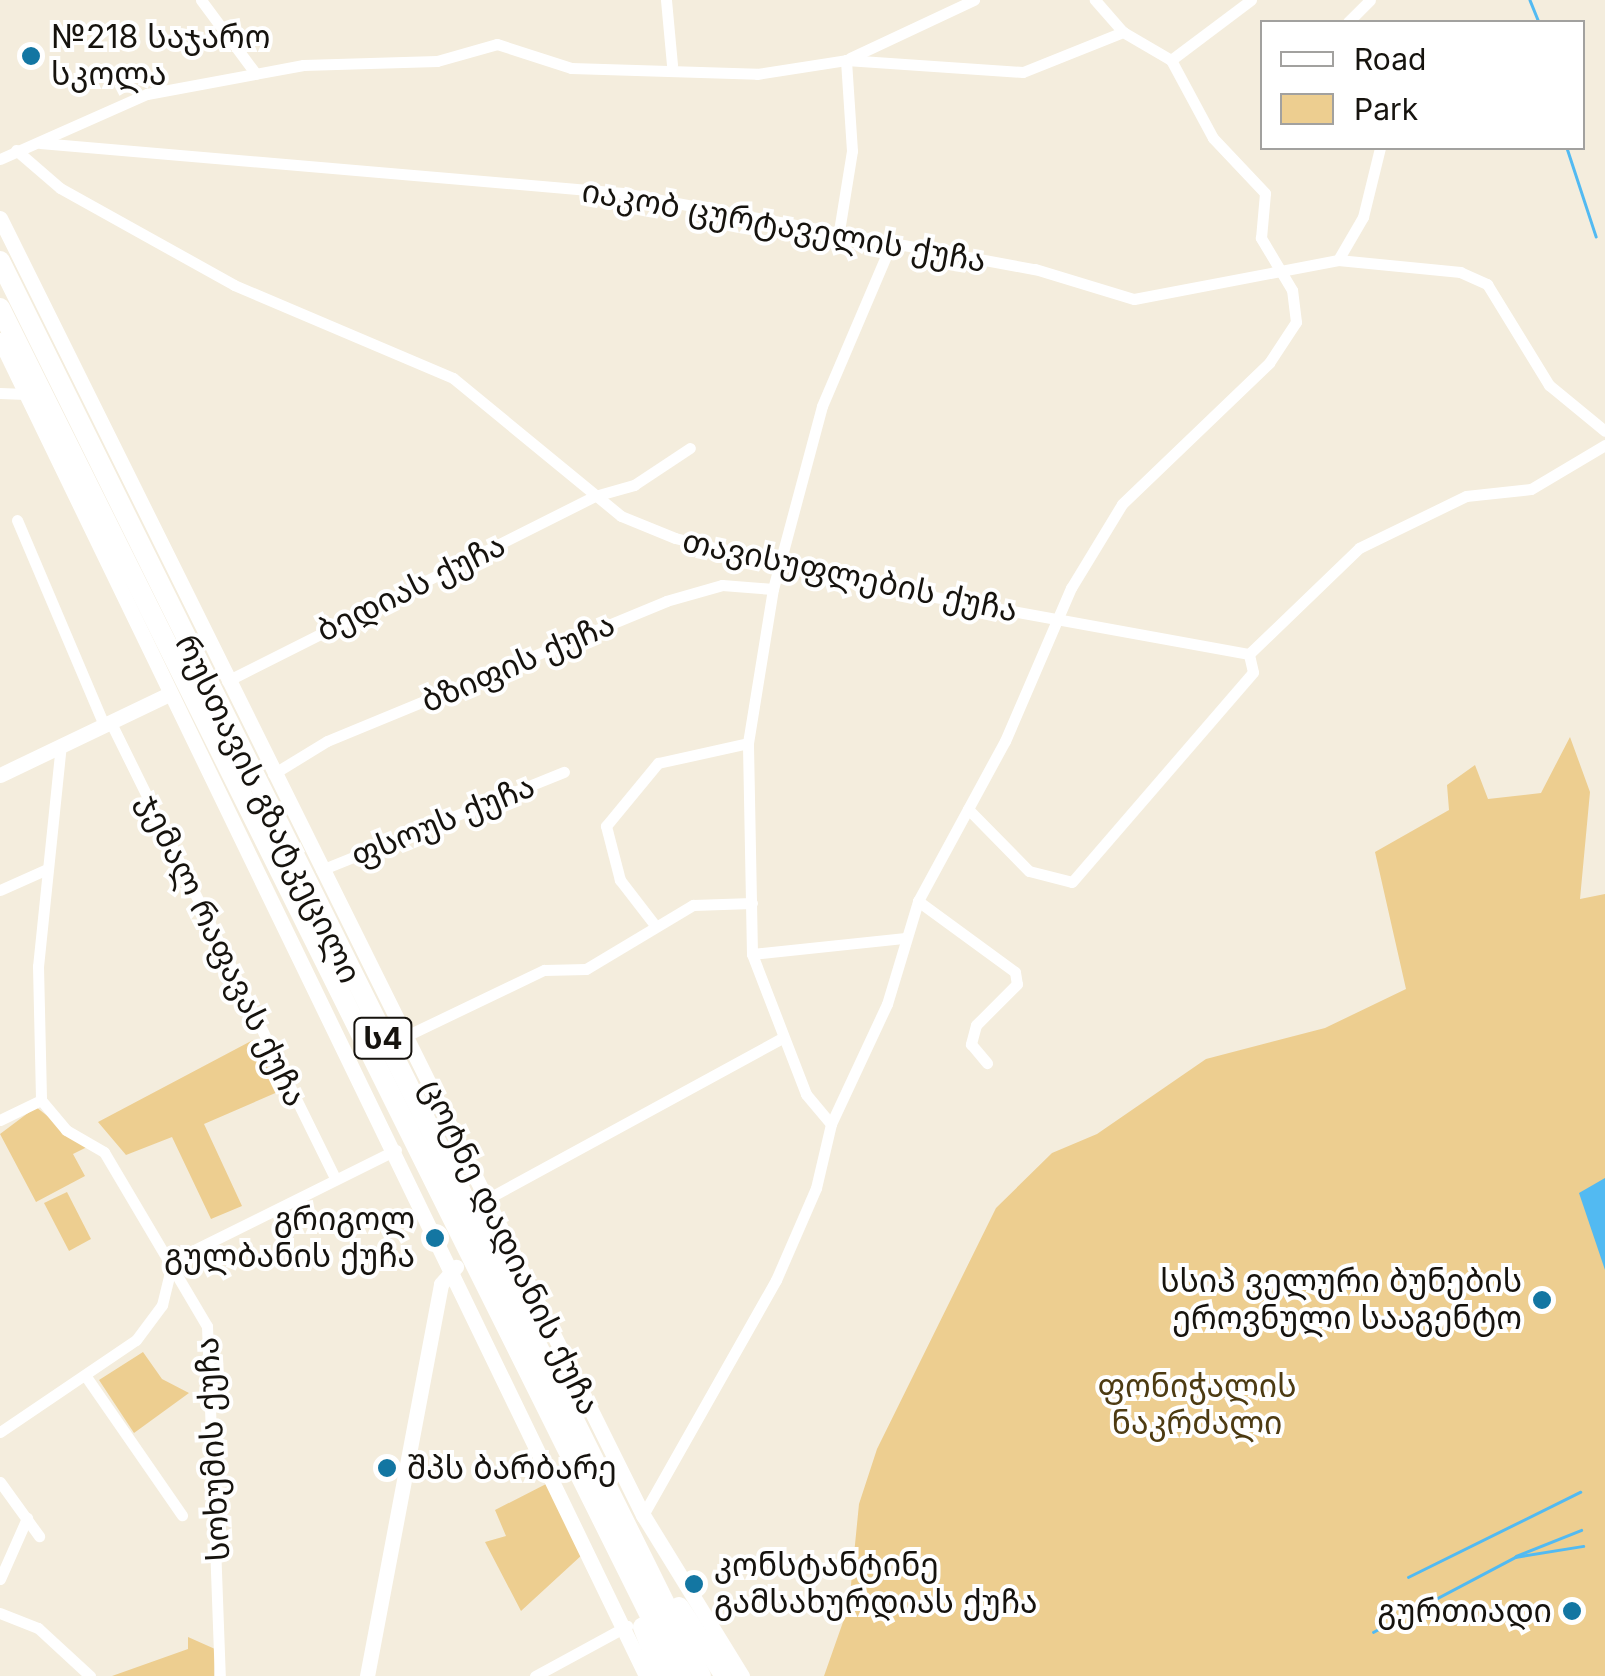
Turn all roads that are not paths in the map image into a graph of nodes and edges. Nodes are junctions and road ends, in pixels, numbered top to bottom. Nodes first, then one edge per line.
1 (201, 0) edge
2 (666, 0) edge
3 (974, 0) edge
4 (1095, 0) edge
5 (1251, 0) edge
6 (1370, 0) edge
7 (1350, 20) edge
8 (1124, 32) junction
9 (846, 60) junction
10 (1171, 60) junction
11 (672, 65) junction
12 (256, 74) junction
13 (40, 143) junction
14 (16, 150) junction
15 (1380, 150) edge
16 (0, 159) edge
17 (0, 218) edge
18 (839, 231) junction
19 (891, 244) junction
20 (1338, 260) junction
21 (0, 261) edge
22 (1281, 273) junction
23 (0, 308) edge
24 (0, 340) edge
25 (0, 393) edge
26 (26, 394) junction
27 (1605, 432) edge
28 (1605, 445) edge
29 (690, 448) dead end
30 (595, 496) junction
31 (17, 520) dead end
32 (781, 565) junction
33 (773, 589) junction
34 (1053, 622) junction
35 (1248, 654) junction
36 (227, 681) junction
37 (170, 694) junction
38 (106, 722) junction
39 (748, 743) junction
40 (61, 744) junction
41 (564, 772) dead end
42 (0, 774) edge
43 (273, 774) junction
44 (968, 809) junction
45 (47, 870) junction
46 (321, 870) junction
47 (0, 890) edge
48 (918, 901) junction
49 (752, 904) junction
50 (654, 924) junction
51 (903, 938) junction
52 (752, 954) junction
53 (406, 1036) junction
54 (782, 1038) junction
55 (986, 1063) dead end
56 (41, 1100) junction
57 (0, 1120) edge
58 (831, 1124) junction
59 (398, 1149) junction
60 (335, 1178) junction
61 (487, 1199) junction
62 (172, 1261) junction
63 (456, 1267) junction
64 (87, 1378) junction
65 (0, 1432) edge
66 (0, 1482) edge
67 (621, 1513) junction
68 (643, 1515) junction
69 (182, 1516) dead end
70 (27, 1518) junction
71 (39, 1536) dead end
72 (612, 1541) junction
73 (0, 1579) edge
74 (0, 1613) edge
75 (628, 1626) junction
76 (90, 1676) edge
77 (220, 1676) edge
78 (367, 1676) edge
79 (535, 1676) edge
80 (646, 1676) edge
81 (662, 1676) edge
82 (680, 1676) edge
83 (700, 1676) edge
84 (725, 1676) edge
85 (742, 1676) edge

1 - 12 street
2 - 11 street
3 - 9 street
4 - 8 street
5 - 10 street
6 - 7 street
8 - 9 street
8 - 10 street
9 - 11 street
9 - 18 street
10 - 22 street
11 - 12 street
12 - 13 street
13 - 14 street
13 - 18 street, იაკობ ცურტაველის ქუჩა
14 - 16 street
14 - 30 street, თავისუფლების ქუჩა
15 - 20 street
17 - 36 street, ცოტნე დადიანის ქუჩა
18 - 19 street, იაკობ ცურტაველის ქუჩა
19 - 22 street, იაკობ ცურტაველის ქუჩა
19 - 32 street
20 - 22 street, იაკობ ცურტაველის ქუჩა
20 - 27 street
21 - 67 highway, რუსთავის გზატკეცილი / ს4
22 - 34 street
23 - 72 highway, რუსთავის გზატკეცილი / ს4
24 - 26 street, ცოტნე დადიანის ქუჩა
25 - 26 street
26 - 37 street, ცოტნე დადიანის ქუჩა
28 - 35 street
29 - 30 street, ბედიას ქუჩა
30 - 32 street, თავისუფლების ქუჩა
30 - 36 street, ბედიას ქუჩა
31 - 38 street, ჯემალ რაფავას ქუჩა
32 - 33 street
32 - 34 street, თავისუფლების ქუჩა
33 - 39 street
33 - 43 street, ბზიფის ქუჩა
34 - 35 street, თავისუფლების ქუჩა
34 - 44 street
35 - 44 street
36 - 43 street, ცოტნე დადიანის ქუჩა
37 - 38 street
37 - 59 street, ცოტნე დადიანის ქუჩა
38 - 40 street
38 - 60 street, ჯემალ რაფავას ქუჩა
39 - 49 street
39 - 50 street
40 - 42 street
40 - 45 street
41 - 46 street, ფსოუს ქუჩა
43 - 46 street, ცოტნე დადიანის ქუჩა
44 - 48 street
45 - 47 street
45 - 56 street
46 - 53 street, ცოტნე დადიანის ქუჩა
48 - 51 street
48 - 55 street
49 - 50 street
49 - 52 street
50 - 53 street
51 - 52 street
51 - 58 street
52 - 54 street
53 - 61 street, ცოტნე დადიანის ქუჩა
54 - 58 street
54 - 61 street
56 - 57 street
56 - 62 street, სოხუმის ქუჩა
58 - 68 street
59 - 60 street
59 - 63 street, ცოტნე დადიანის ქუჩა
60 - 62 street
61 - 68 street, ცოტნე დადიანის ქუჩა
62 - 64 street
62 - 77 street, სოხუმის ქუჩა
63 - 75 street, ცოტნე დადიანის ქუჩა
63 - 78 street
64 - 65 street
64 - 69 street
66 - 70 street
67 - 83 highway, რუსთავის გზატკეცილი / ს4
67 - 84 highway
68 - 85 street, ცოტნე დადიანის ქუჩა
70 - 71 street
70 - 73 street
72 - 81 highway
72 - 82 highway, რუსთავის გზატკეცილი / ს4
74 - 76 street
75 - 79 street
75 - 80 street, ცოტნე დადიანის ქუჩა

